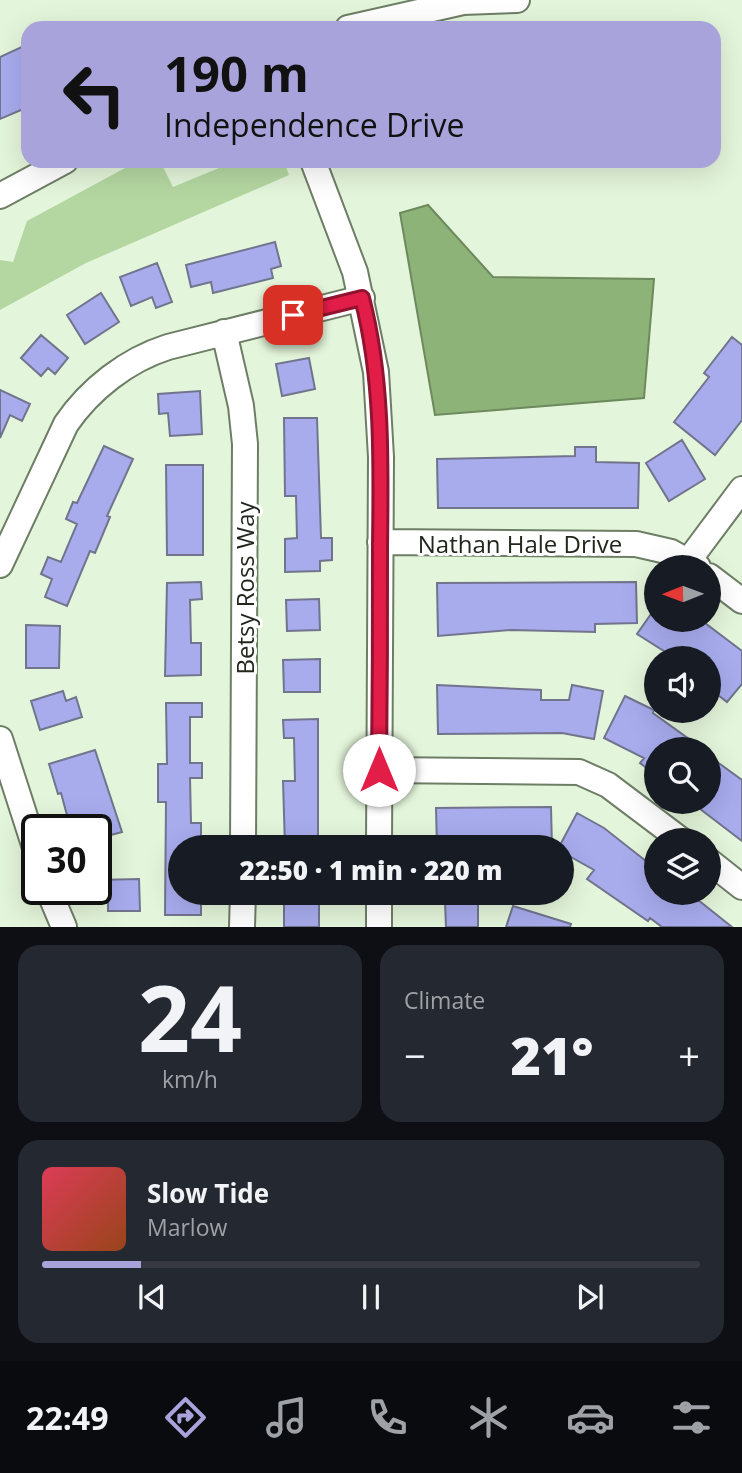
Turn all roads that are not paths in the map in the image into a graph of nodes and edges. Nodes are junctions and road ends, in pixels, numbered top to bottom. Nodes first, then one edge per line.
1 (492, 0) edge
2 (517, 0) edge
3 (463, 1) edge
4 (378, 21) edge
5 (52, 168) edge
6 (316, 168) edge
7 (0, 196) edge
8 (362, 298) junction
9 (224, 332) junction
10 (742, 489) edge
11 (380, 542) junction
12 (675, 555) edge
13 (699, 555) edge
14 (0, 565) edge
15 (721, 585) edge
16 (742, 601) edge
17 (0, 739) edge
18 (379, 770) junction
19 (24, 814) edge
20 (665, 828) edge
21 (243, 835) edge
22 (379, 835) edge
23 (721, 870) edge
24 (742, 887) edge
25 (55, 905) edge
26 (243, 905) edge
27 (379, 905) edge
28 (64, 927) edge
29 (242, 927) edge
30 (379, 927) edge

1 - 2 street
1 - 3 street
3 - 4 street
5 - 7 street
6 - 8 street
8 - 9 street
8 - 11 street
9 - 14 street
9 - 21 street, Betsy Ross Way
10 - 13 street
11 - 12 street, Nathan Hale Drive
11 - 18 street
15 - 16 street
17 - 19 street
18 - 20 street
18 - 22 street
23 - 24 street
25 - 28 street
26 - 29 street
27 - 30 street

